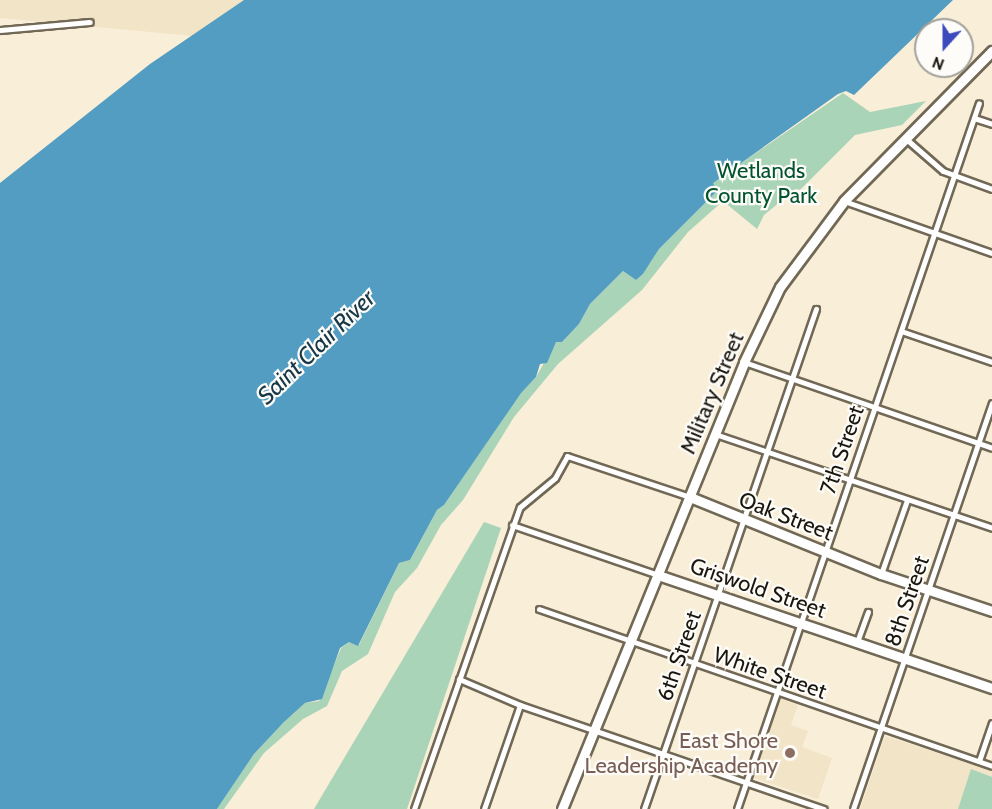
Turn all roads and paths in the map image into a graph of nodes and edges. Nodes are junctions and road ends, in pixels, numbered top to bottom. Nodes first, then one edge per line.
1 (90, 22) dead end
2 (0, 30) edge
3 (992, 51) edge
4 (979, 103) dead end
5 (974, 118) junction
6 (992, 124) edge
7 (905, 138) junction
8 (954, 175) junction
9 (992, 189) edge
10 (844, 201) junction
11 (934, 233) junction
12 (992, 253) edge
13 (816, 309) dead end
14 (901, 330) junction
15 (744, 362) junction
16 (992, 362) edge
17 (791, 380) junction
18 (992, 403) edge
19 (874, 408) junction
20 (715, 434) junction
21 (978, 444) junction
22 (992, 448) edge
23 (766, 452) junction
24 (849, 480) junction
25 (690, 497) junction
26 (907, 500) junction
27 (954, 516) junction
28 (743, 520) junction
29 (512, 525) junction
30 (992, 528) edge
31 (825, 552) junction
32 (881, 574) junction
33 (658, 575) junction
34 (928, 590) junction
35 (718, 595) junction
36 (539, 609) dead end
37 (868, 612) dead end
38 (992, 612) edge
39 (800, 624) junction
40 (857, 642) junction
41 (630, 643) junction
42 (904, 659) junction
43 (693, 665) junction
44 (459, 679) junction
45 (992, 688) edge
46 (777, 693) junction
47 (520, 705) junction
48 (992, 723) edge
49 (881, 728) junction
50 (594, 731) junction
51 (663, 754) junction
52 (979, 761) junction
53 (992, 766) edge
54 (746, 782) junction
55 (414, 809) edge
56 (484, 809) edge
57 (562, 809) edge
58 (644, 809) edge
59 (737, 809) edge
60 (824, 809) edge
61 (853, 809) edge

1 - 2 street
3 - 7 main road, Military Street
4 - 5 street, 7th Street
5 - 6 street
5 - 8 street, 7th Street
7 - 8 street
7 - 10 main road, Military Street
8 - 9 street
8 - 11 street, 7th Street
10 - 11 street
10 - 15 main road, Military Street
11 - 12 street
11 - 14 street, 7th Street
13 - 17 street, 6th Street
14 - 16 street
14 - 19 street, 7th Street
15 - 17 street
15 - 20 main road, Military Street
17 - 19 street
17 - 23 street, 6th Street
18 - 21 street, 8th Street
19 - 21 street
19 - 24 street, 7th Street
20 - 23 street
20 - 25 main road, Military Street
21 - 22 street
21 - 27 street, 8th Street
23 - 24 street
23 - 28 street, 6th Street
24 - 26 street
24 - 31 street, 7th Street
25 - 28 main road, Oak Street
25 - 29 street, Oak Street
25 - 33 main road, Military Street
26 - 27 street
26 - 32 street
27 - 30 street
27 - 34 street, 8th Street
28 - 31 main road, Oak Street
28 - 35 street, 6th Street
29 - 33 street, Griswold Street
29 - 44 street
31 - 32 main road, Oak Street
31 - 39 street, 7th Street
32 - 34 main road, Oak Street
33 - 35 main road, Griswold Street
33 - 41 main road, Military Street
34 - 38 main road, Oak Street
34 - 42 street, 8th Street
35 - 39 main road, Griswold Street
35 - 43 street, 6th Street
36 - 41 street, White Street
37 - 40 street
39 - 40 main road, Griswold Street
39 - 46 street, 7th Street
40 - 42 main road, Griswold Street
41 - 43 street, White Street
41 - 50 main road, Military Street
42 - 45 main road, Griswold Street
42 - 49 street, 8th Street
43 - 46 street, White Street
43 - 51 street, 6th Street
44 - 47 street
44 - 55 street
46 - 49 street, White Street
46 - 54 street, 7th Street
47 - 50 street
47 - 56 street
48 - 52 street
49 - 52 street, White Street
49 - 61 street, 8th Street
50 - 51 street
50 - 57 main road, Military Street
51 - 54 street
51 - 58 street, 6th Street
52 - 53 street, White Street
54 - 59 street, 7th Street
54 - 60 street

